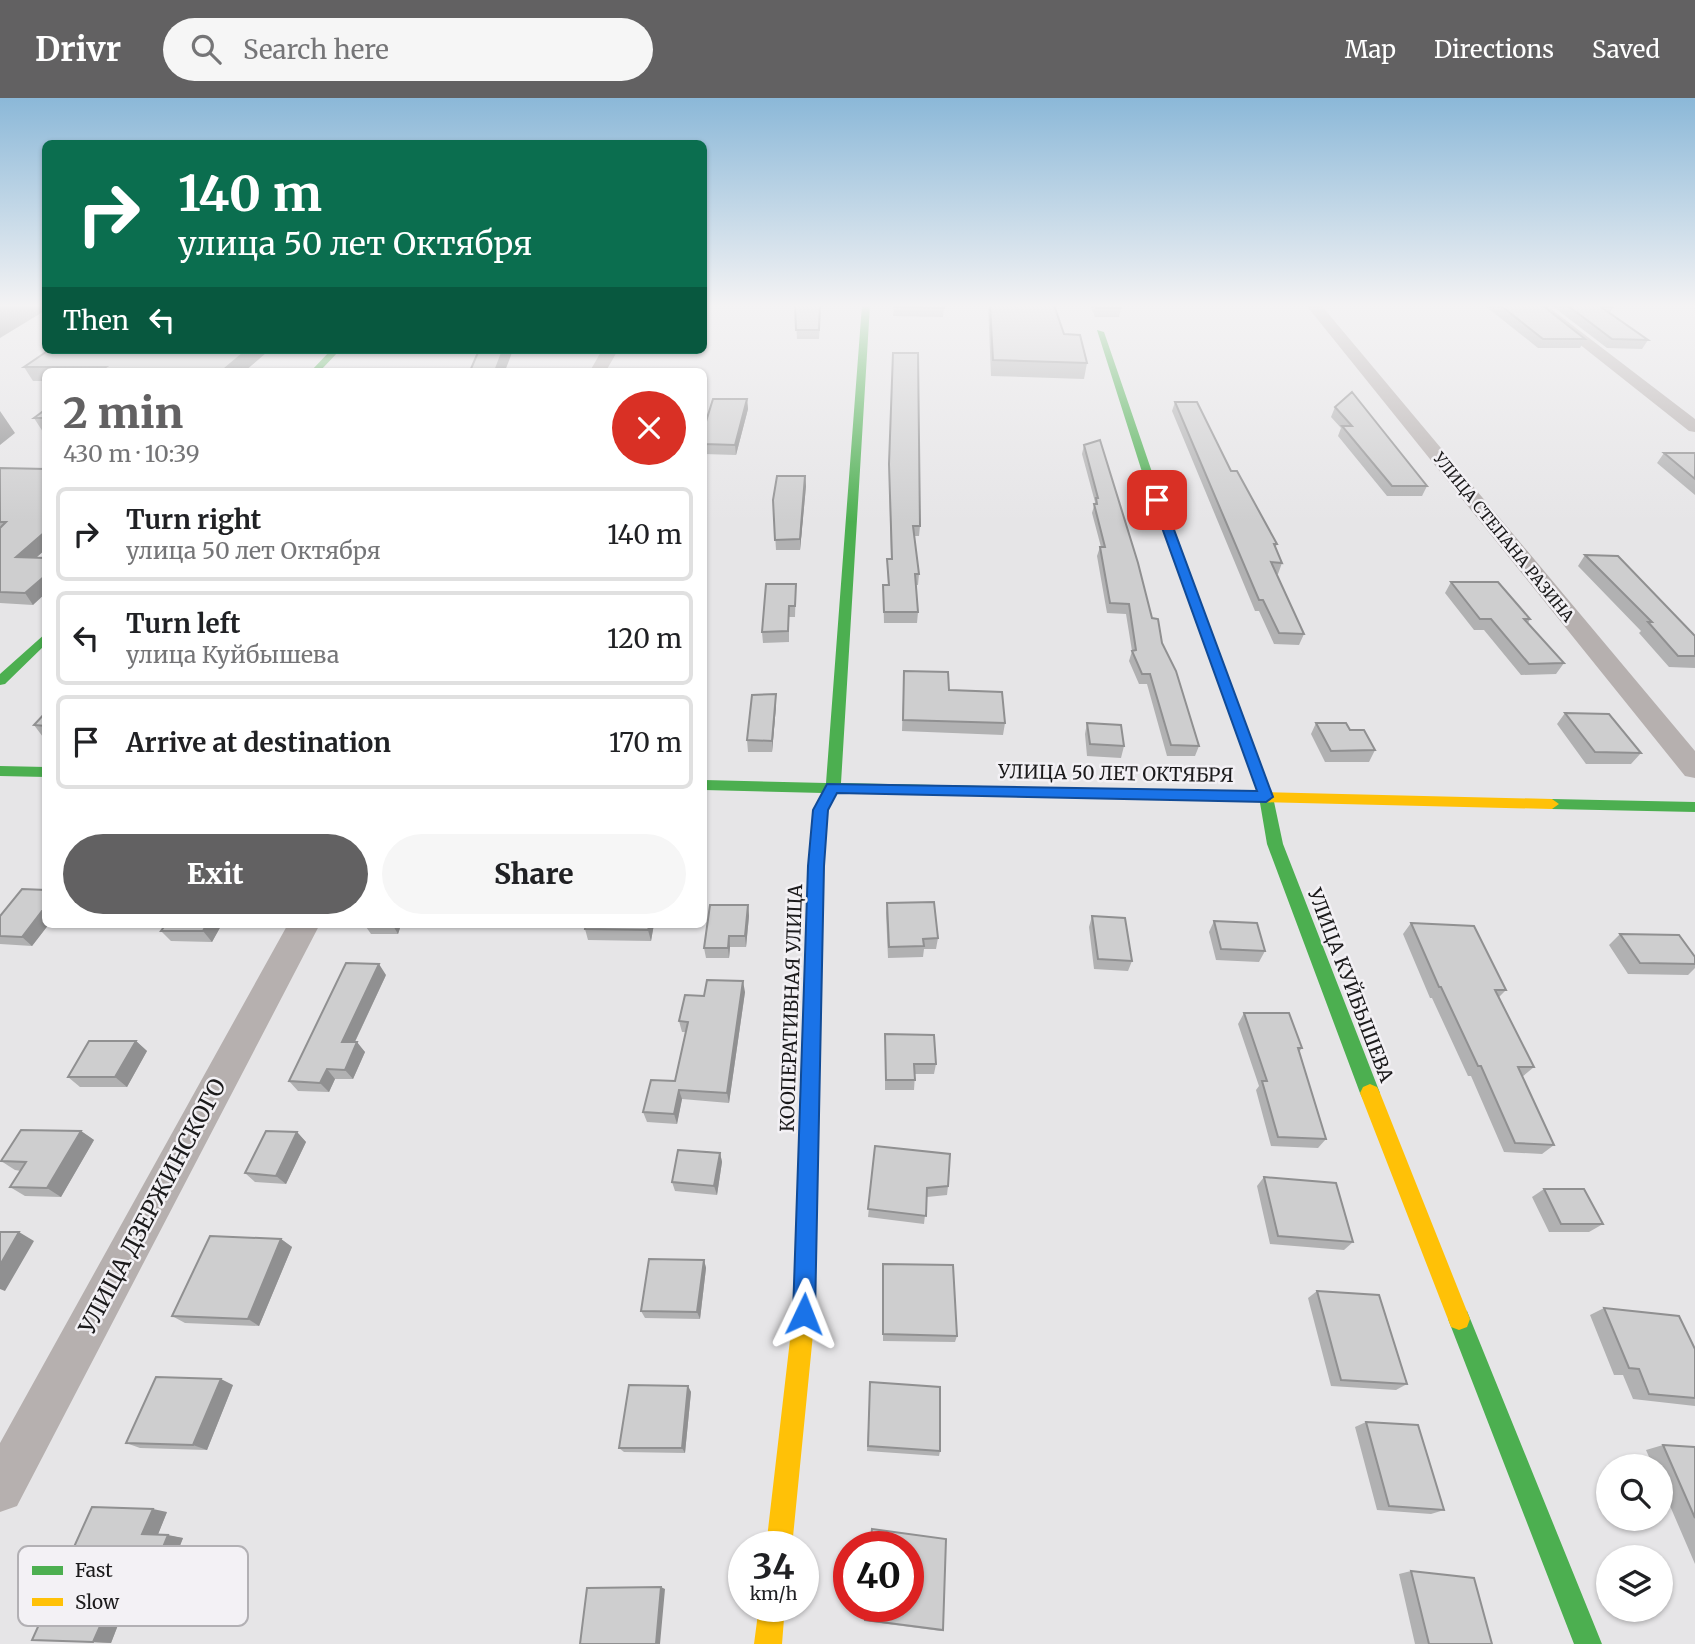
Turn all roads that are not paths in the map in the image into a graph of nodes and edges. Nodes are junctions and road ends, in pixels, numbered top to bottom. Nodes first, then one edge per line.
1 (861, 377) edge
2 (1115, 377) edge
3 (1372, 377) edge
4 (1630, 377) edge
5 (1695, 427) edge
6 (42, 641) edge
7 (0, 681) edge
8 (1695, 769) edge
9 (0, 771) edge
10 (42, 772) edge
11 (707, 786) edge
12 (832, 788) junction
13 (1266, 797) junction
14 (1695, 807) edge
15 (302, 928) edge
16 (0, 1489) edge
17 (781, 1531) edge
18 (770, 1622) edge
19 (768, 1644) edge
20 (1588, 1644) edge

1 - 12 street, КООПЕРАТИВНАЯ УЛИЦА
2 - 13 street, УЛИЦА КУЙБЫШЕВА
3 - 8 street, УЛИЦА СТЕПАНА РАЗИНА
4 - 5 street
6 - 7 street
9 - 10 street
11 - 12 street, УЛИЦА 50 ЛЕТ ОКТЯБРЯ
12 - 13 street, УЛИЦА 50 ЛЕТ ОКТЯБРЯ
12 - 17 street, КООПЕРАТИВНАЯ УЛИЦА
13 - 14 street, УЛИЦА 50 ЛЕТ ОКТЯБРЯ
13 - 20 street, УЛИЦА КУЙБЫШЕВА
15 - 16 street, УЛИЦА ДЗЕРЖИНСКОГО
18 - 19 street

